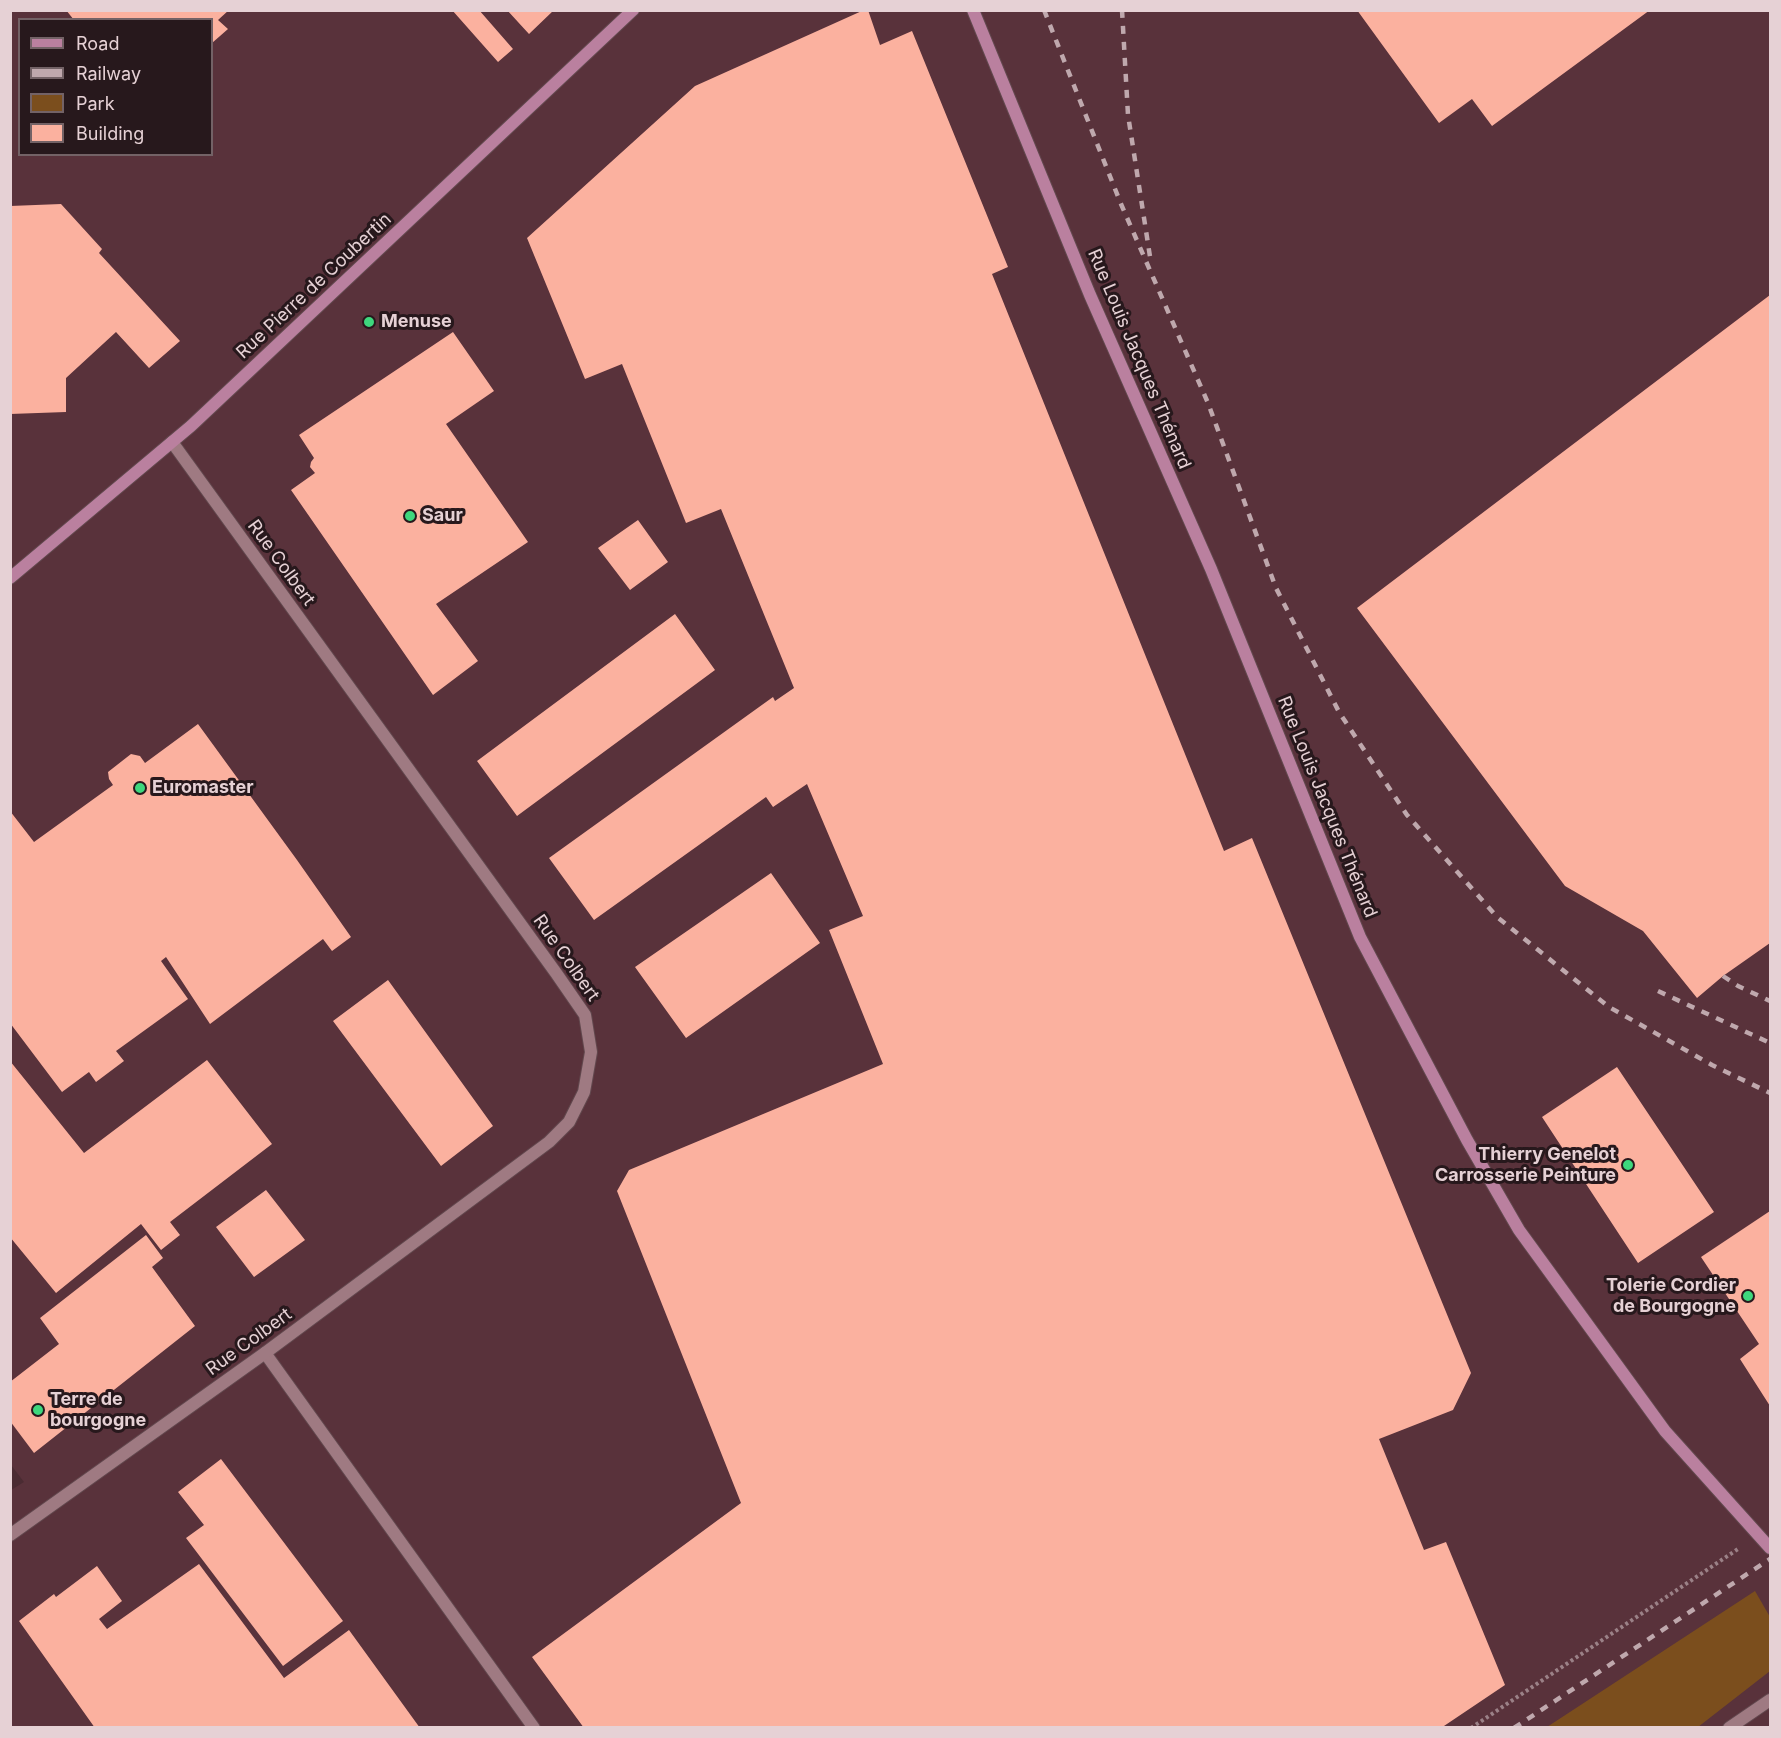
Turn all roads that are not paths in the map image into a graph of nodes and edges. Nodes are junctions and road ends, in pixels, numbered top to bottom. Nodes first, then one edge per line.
1 (633, 10) edge
2 (973, 10) edge
3 (172, 442) junction
4 (10, 578) edge
5 (265, 1353) junction
6 (10, 1535) edge
7 (1770, 1548) edge
8 (1770, 1700) edge
9 (534, 1728) edge
10 (1729, 1728) edge

1 - 3 main road, Rue Pierre de Coubertin
2 - 7 main road, Rue Louis Jacques Thénard
3 - 4 main road, Rue Pierre de Coubertin
3 - 5 street, Rue Colbert
5 - 6 street, Rue Colbert
5 - 9 street
8 - 10 street

